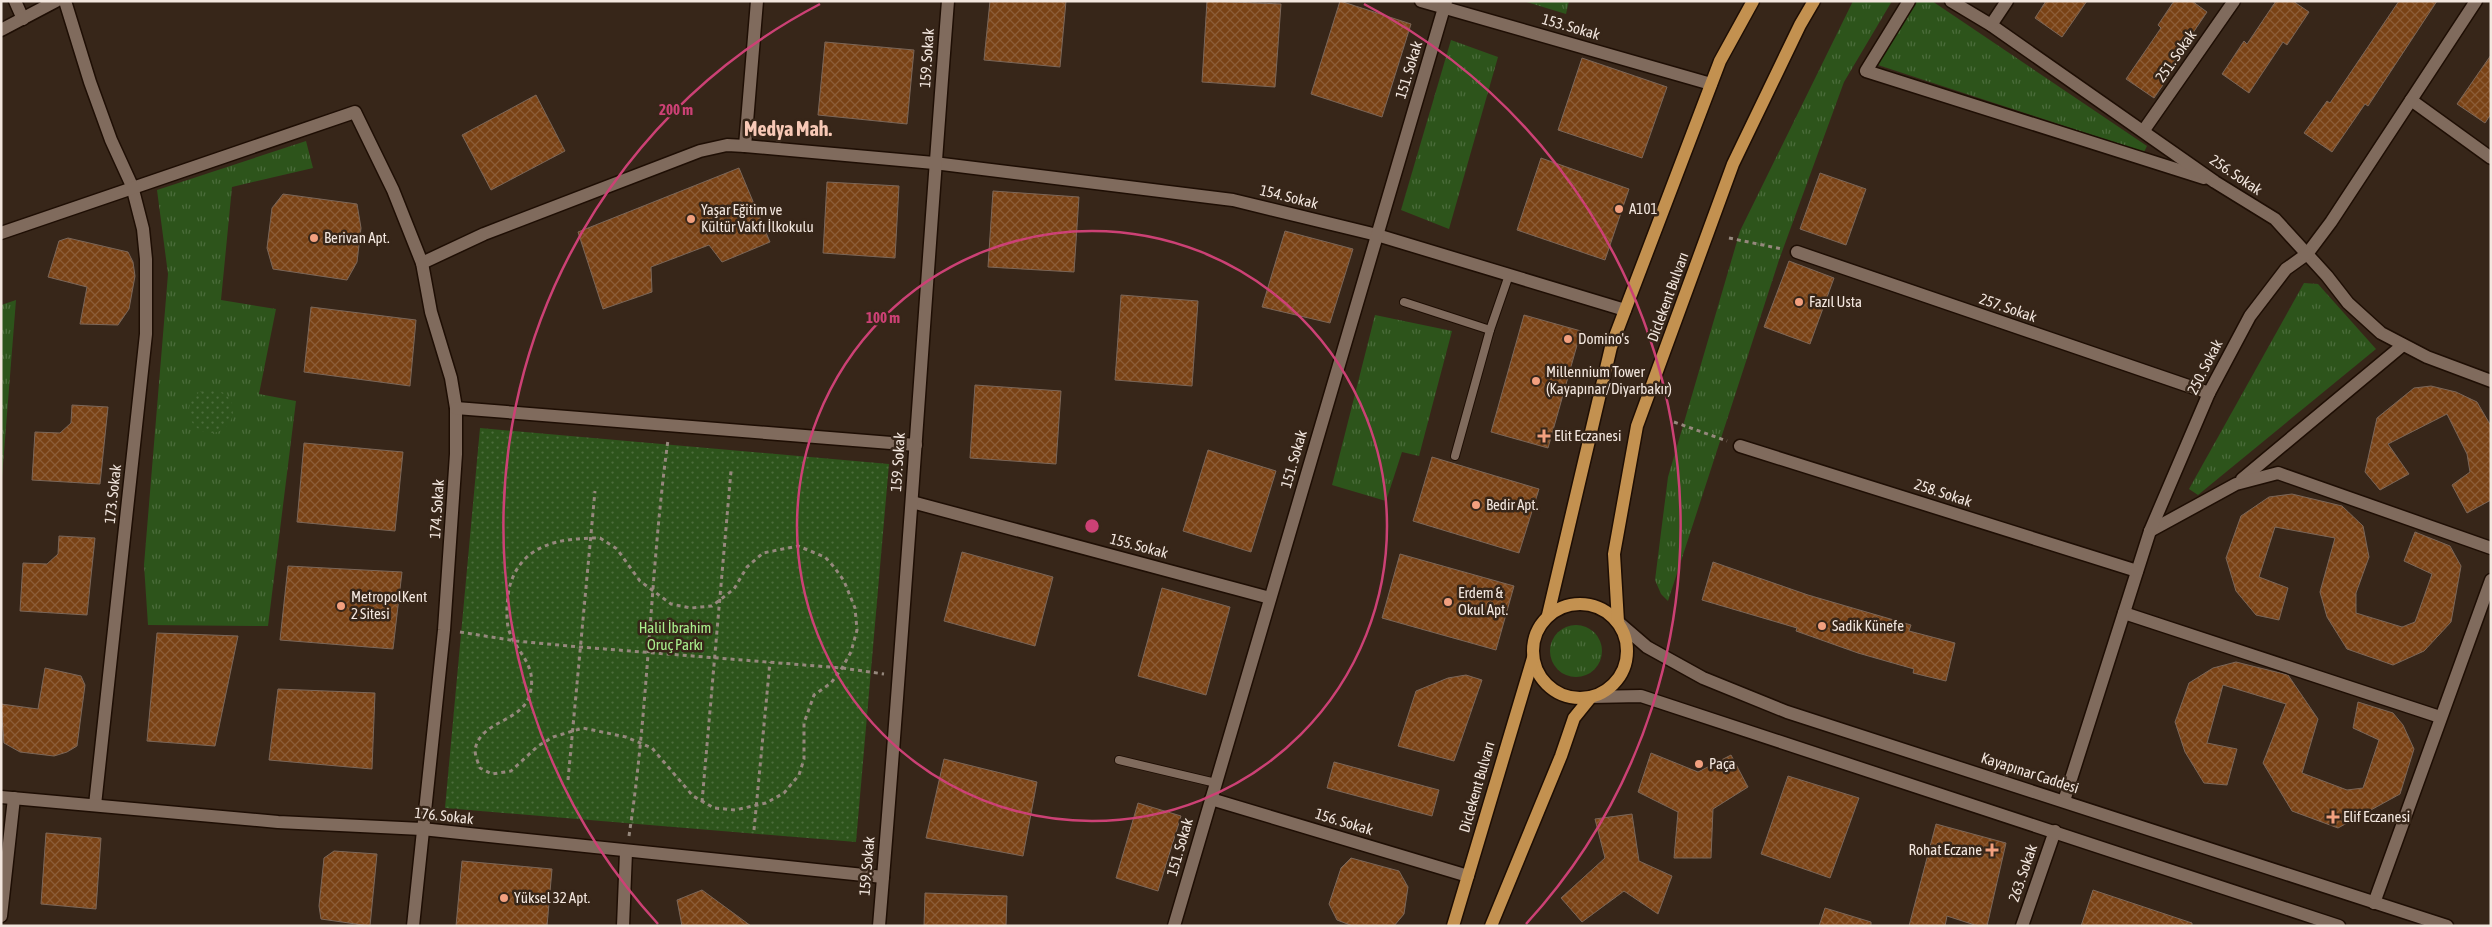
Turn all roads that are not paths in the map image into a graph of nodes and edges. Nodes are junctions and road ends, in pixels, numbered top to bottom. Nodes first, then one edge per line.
1 (15, 1) edge
2 (56, 1) edge
3 (65, 1) edge
4 (757, 1) edge
5 (948, 1) edge
6 (1421, 1) edge
7 (1753, 1) edge
8 (1814, 1) edge
9 (1909, 1) edge
10 (1951, 1) edge
11 (2007, 1) edge
12 (2234, 1) edge
13 (2476, 1) edge
14 (1445, 4) edge
15 (23, 19) junction
16 (1991, 25) junction
17 (1, 30) edge
18 (1711, 84) junction
19 (2412, 100) junction
20 (2144, 130) junction
21 (745, 146) junction
22 (2491, 158) edge
23 (934, 163) junction
24 (2216, 182) junction
25 (132, 186) junction
26 (1, 233) edge
27 (1377, 236) junction
28 (1797, 252) road end
29 (2307, 254) junction
30 (422, 263) junction
31 (1509, 275) junction
32 (1404, 302) dead end
33 (1625, 310) junction
34 (1490, 330) junction
35 (2404, 345) junction
36 (2491, 381) edge
37 (2209, 393) junction
38 (456, 408) junction
39 (916, 445) junction
40 (1740, 446) road end
41 (1455, 456) dead end
42 (2236, 484) junction
43 (912, 502) junction
44 (2150, 531) junction
45 (2491, 548) edge
46 (2137, 571) junction
47 (2491, 580) edge
48 (1270, 598) junction
49 (2124, 612) junction
50 (1548, 616) junction
51 (1618, 622) junction
52 (1533, 658) junction
53 (1591, 697) junction
54 (2440, 717) junction
55 (1119, 760) dead end
56 (1216, 783) junction
57 (8, 797) edge
58 (1211, 799) junction
59 (2064, 801) junction
60 (94, 805) junction
61 (422, 829) junction
62 (2055, 831) junction
63 (626, 852) junction
64 (1468, 876) junction
65 (883, 877) junction
66 (2374, 903) junction
67 (1, 916) edge
68 (413, 926) edge
69 (623, 926) edge
70 (879, 926) edge
71 (1174, 926) edge
72 (1453, 926) edge
73 (1491, 926) edge
74 (2022, 926) edge
75 (2339, 926) edge
76 (2447, 926) edge

1 - 15 street
2 - 15 street
3 - 25 street, 173. Sokak
4 - 21 street
5 - 23 street, 159. Sokak
6 - 14 street, 153. Sokak
7 - 18 main road
8 - 51 main road, Diclekent Bulvarı
9 - 24 street
10 - 16 street, 256. Sokak
11 - 16 street
12 - 20 street, 251. Sokak
13 - 19 street, 250. Sokak
14 - 18 street, 153. Sokak
14 - 27 street, 151. Sokak
15 - 17 street
16 - 20 street, 256. Sokak
18 - 33 main road
19 - 22 street
19 - 29 street, 250. Sokak
20 - 24 street, 256. Sokak
21 - 23 street, 154. Sokak
21 - 30 street, 154. Sokak
23 - 27 street, 154. Sokak
23 - 39 street, 159. Sokak
24 - 29 street, 256. Sokak
25 - 26 street
25 - 30 street, 174. Sokak
25 - 60 street, 173. Sokak
27 - 31 street, 154. Sokak
27 - 48 street, 151. Sokak
28 - 37 street, 257. Sokak
29 - 35 street, 256. Sokak
29 - 37 street, 250. Sokak
30 - 38 street, 174. Sokak
31 - 33 street, 154. Sokak
31 - 34 lane
32 - 34 lane
33 - 50 main road
34 - 41 lane
35 - 36 street, 256. Sokak
35 - 42 street
37 - 44 street, 250. Sokak
38 - 39 street
38 - 61 street, 174. Sokak
39 - 43 street, 159. Sokak
40 - 46 street, 258. Sokak
42 - 44 street
42 - 45 street
43 - 48 street, 155. Sokak
43 - 65 street, 159. Sokak
44 - 46 street, 250. Sokak
46 - 49 street, 250. Sokak
47 - 54 street
48 - 56 street, 151. Sokak
49 - 54 street
49 - 59 street, 250. Sokak
50 - 51 main road
50 - 52 main road
51 - 53 main road
51 - 59 street, Kayapınar Caddesi
52 - 53 main road
52 - 64 main road, Diclekent Bulvarı
53 - 62 street
53 - 73 main road
54 - 66 street
55 - 56 lane
56 - 58 street, 151. Sokak
57 - 60 street, 176. Sokak
57 - 67 street
58 - 64 street, 156. Sokak
58 - 71 street, 151. Sokak
59 - 66 street, Kayapınar Caddesi
60 - 61 street, 176. Sokak
61 - 63 street, 176. Sokak
61 - 68 street, 174. Sokak
62 - 74 street, 263. Sokak
62 - 75 street
63 - 65 street, 176. Sokak
63 - 69 street
64 - 72 main road, Diclekent Bulvarı
65 - 70 street, 159. Sokak
66 - 76 street, Kayapınar Caddesi

